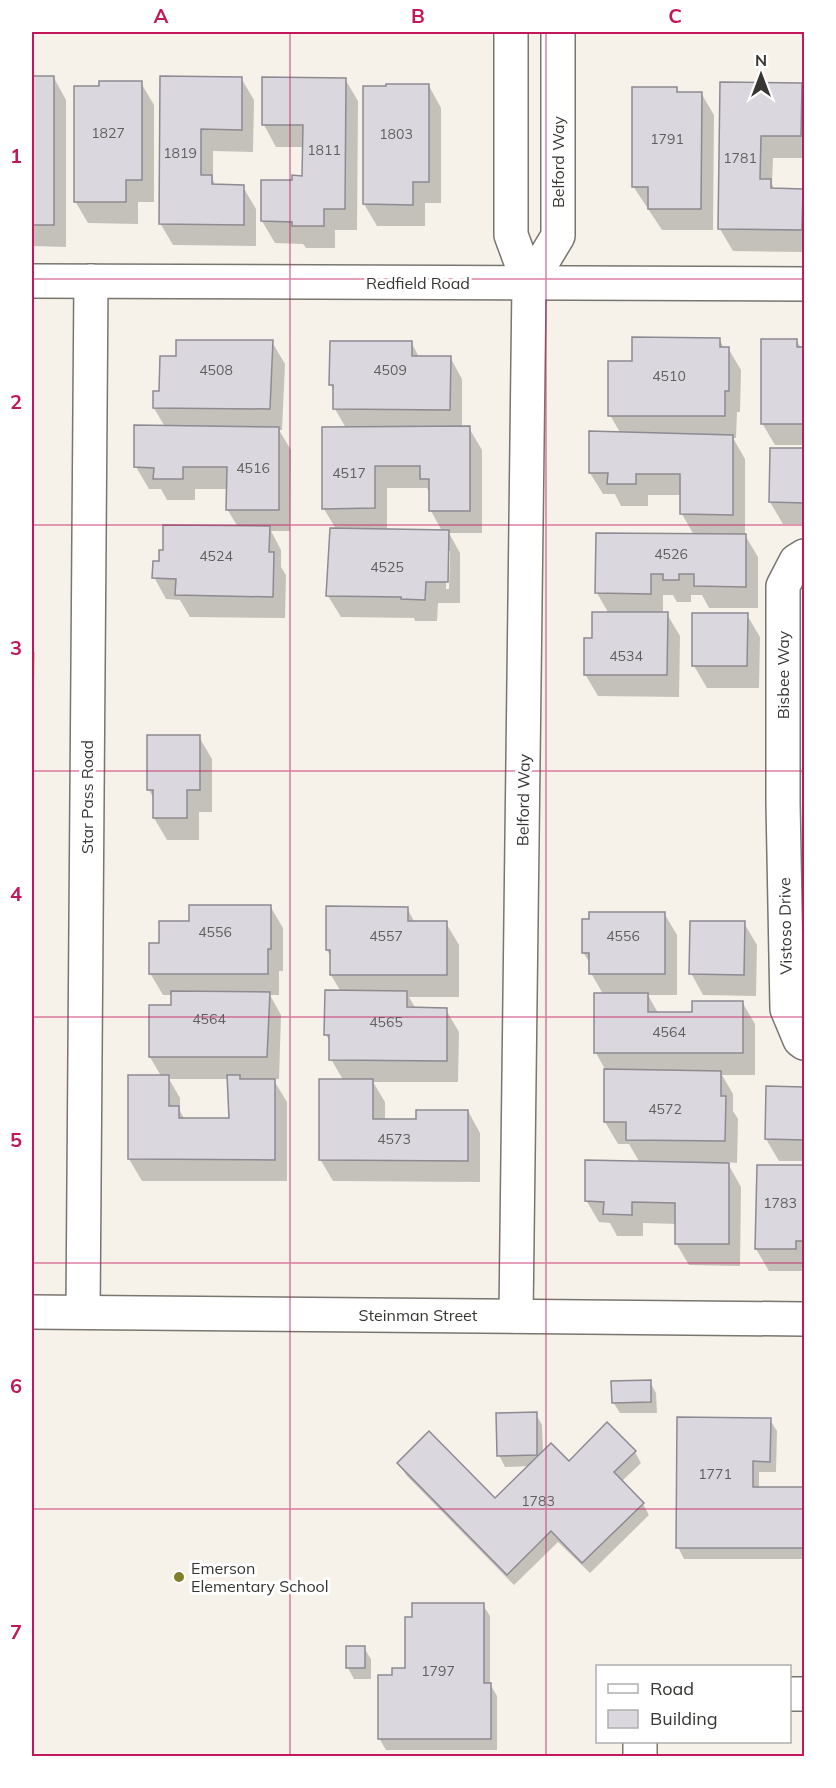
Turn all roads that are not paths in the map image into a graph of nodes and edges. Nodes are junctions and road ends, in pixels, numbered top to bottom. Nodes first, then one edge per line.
1 (512, 32) edge
2 (558, 32) edge
3 (32, 281) edge
4 (91, 281) junction
5 (529, 284) junction
6 (804, 284) edge
7 (804, 556) edge
8 (783, 803) joint
9 (804, 1043) edge
10 (32, 1312) edge
11 (83, 1312) junction
12 (516, 1316) junction
13 (804, 1319) edge

1 - 5 street, Belford Way
2 - 5 street, Belford Way
3 - 4 street, Redfield Road
4 - 5 street, Redfield Road
4 - 11 street, Star Pass Road
5 - 6 street, Redfield Road
5 - 12 street, Belford Way
7 - 8 street, Bisbee Way
8 - 9 street, Vistoso Drive
10 - 11 street, Steinman Street
11 - 12 street, Steinman Street
12 - 13 street, Steinman Street

